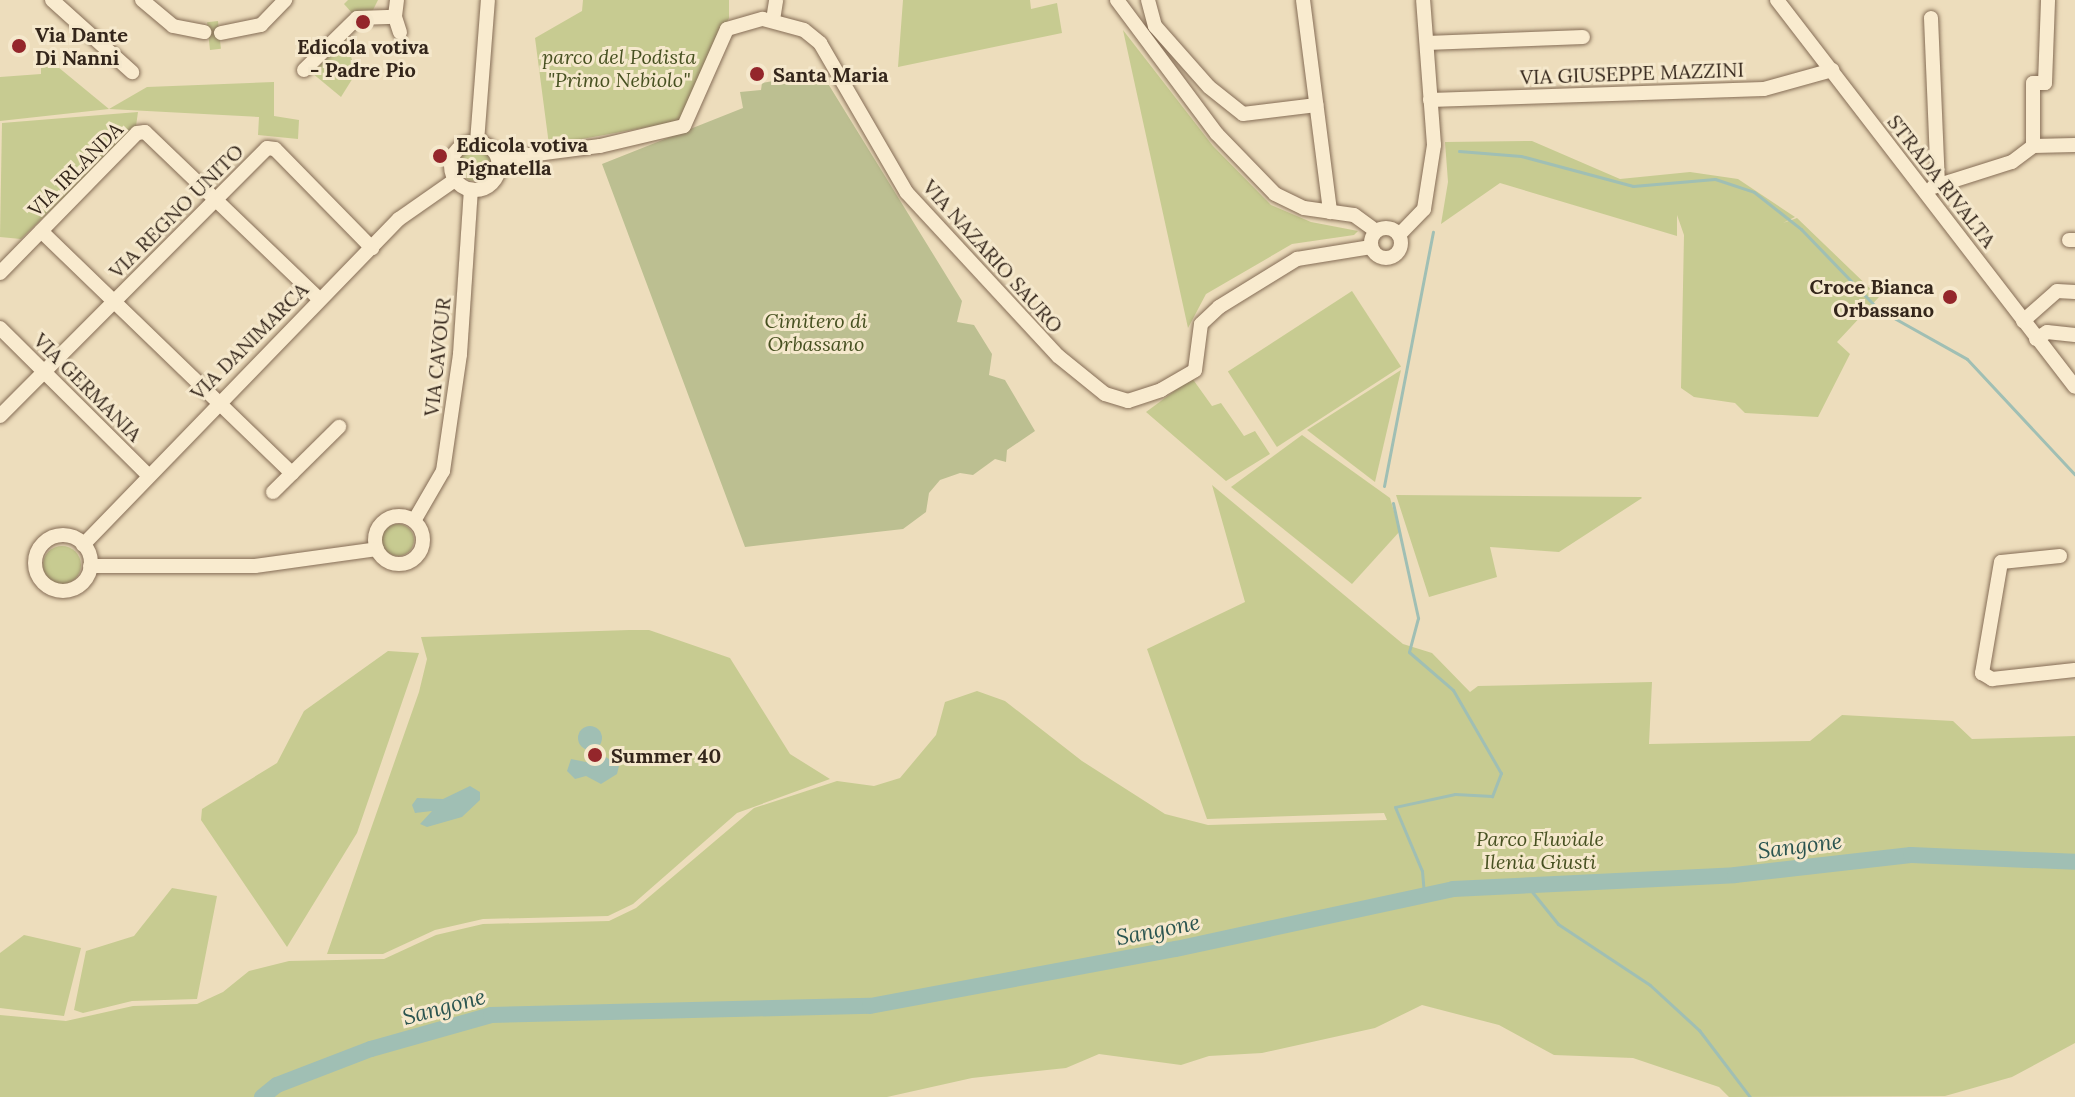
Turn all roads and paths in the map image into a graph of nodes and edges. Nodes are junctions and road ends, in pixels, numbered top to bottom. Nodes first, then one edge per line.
1 (52, 0) edge
2 (142, 0) edge
3 (285, 0) edge
4 (397, 0) edge
5 (488, 0) edge
6 (766, 0) edge
7 (776, 0) edge
8 (1117, 0) edge
9 (1148, 0) edge
10 (1303, 0) edge
11 (1423, 0) edge
12 (1777, 0) edge
13 (2048, 0) edge
14 (395, 17) junction
15 (1931, 18) dead end
16 (768, 20) junction
17 (204, 32) dead end
18 (400, 32) dead end
19 (221, 33) dead end
20 (1583, 37) dead end
21 (1427, 43) junction
22 (304, 70) dead end
23 (1832, 70) junction
24 (132, 72) dead end
25 (1430, 100) junction
26 (1316, 105) junction
27 (477, 142) junction
28 (2075, 145) edge
29 (2033, 146) junction
30 (498, 159) junction
31 (455, 180) junction
32 (1938, 183) junction
33 (471, 189) junction
34 (1925, 192) junction
35 (216, 200) junction
36 (1330, 212) junction
37 (41, 231) junction
38 (1376, 231) junction
39 (1399, 235) junction
40 (1371, 247) junction
41 (372, 248) junction
42 (0, 273) edge
43 (2075, 292) edge
44 (319, 299) junction
45 (115, 301) junction
46 (2023, 321) junction
47 (0, 328) edge
48 (2075, 335) edge
49 (2036, 339) junction
50 (45, 373) junction
51 (2075, 387) edge
52 (217, 401) junction
53 (0, 416) edge
54 (339, 427) dead end
55 (292, 473) junction
56 (147, 474) junction
57 (273, 492) dead end
58 (414, 521) junction
59 (83, 545) junction
60 (377, 549) junction
61 (2060, 556) dead end
62 (90, 566) junction
63 (2075, 670) edge

1 - 24 street
2 - 17 street
3 - 19 street
4 - 14 street
5 - 27 street
6 - 16 street
7 - 16 street
8 - 36 street
9 - 26 street
10 - 26 street
11 - 21 street
12 - 23 street, STRADA RIVALTA
13 - 29 street
14 - 18 street
14 - 22 street
15 - 32 street
16 - 30 street
16 - 40 street, VIA NAZARIO SAURO
20 - 21 street
21 - 25 street
23 - 25 street, VIA GIUSEPPE MAZZINI
23 - 34 street, STRADA RIVALTA
25 - 39 street
26 - 36 street
27 - 30 street
27 - 31 street
28 - 29 street
29 - 32 street
30 - 33 street
31 - 33 street
31 - 41 street, VIA DANIMARCA
32 - 34 street
33 - 58 street, VIA CAVOUR
34 - 46 street, STRADA RIVALTA
35 - 37 street, VIA IRLANDA
35 - 41 street, VIA REGNO UNITO
35 - 44 street
35 - 45 street, VIA REGNO UNITO
36 - 38 street
37 - 42 street, VIA IRLANDA
37 - 45 street
38 - 39 street
38 - 40 street
39 - 40 street
41 - 44 street, VIA DANIMARCA
43 - 46 street
44 - 52 street, VIA DANIMARCA
45 - 50 street, VIA REGNO UNITO
45 - 52 street
46 - 49 street, STRADA RIVALTA
47 - 50 street, VIA GERMANIA
48 - 49 street
49 - 51 street, STRADA RIVALTA
50 - 53 street, VIA REGNO UNITO
50 - 56 street, VIA GERMANIA
52 - 55 street
52 - 56 street, VIA DANIMARCA
54 - 55 street
55 - 57 street
56 - 59 street, VIA DANIMARCA
58 - 60 street
58 - 60 street
59 - 62 street
59 - 62 street
60 - 62 street
61 - 63 street

